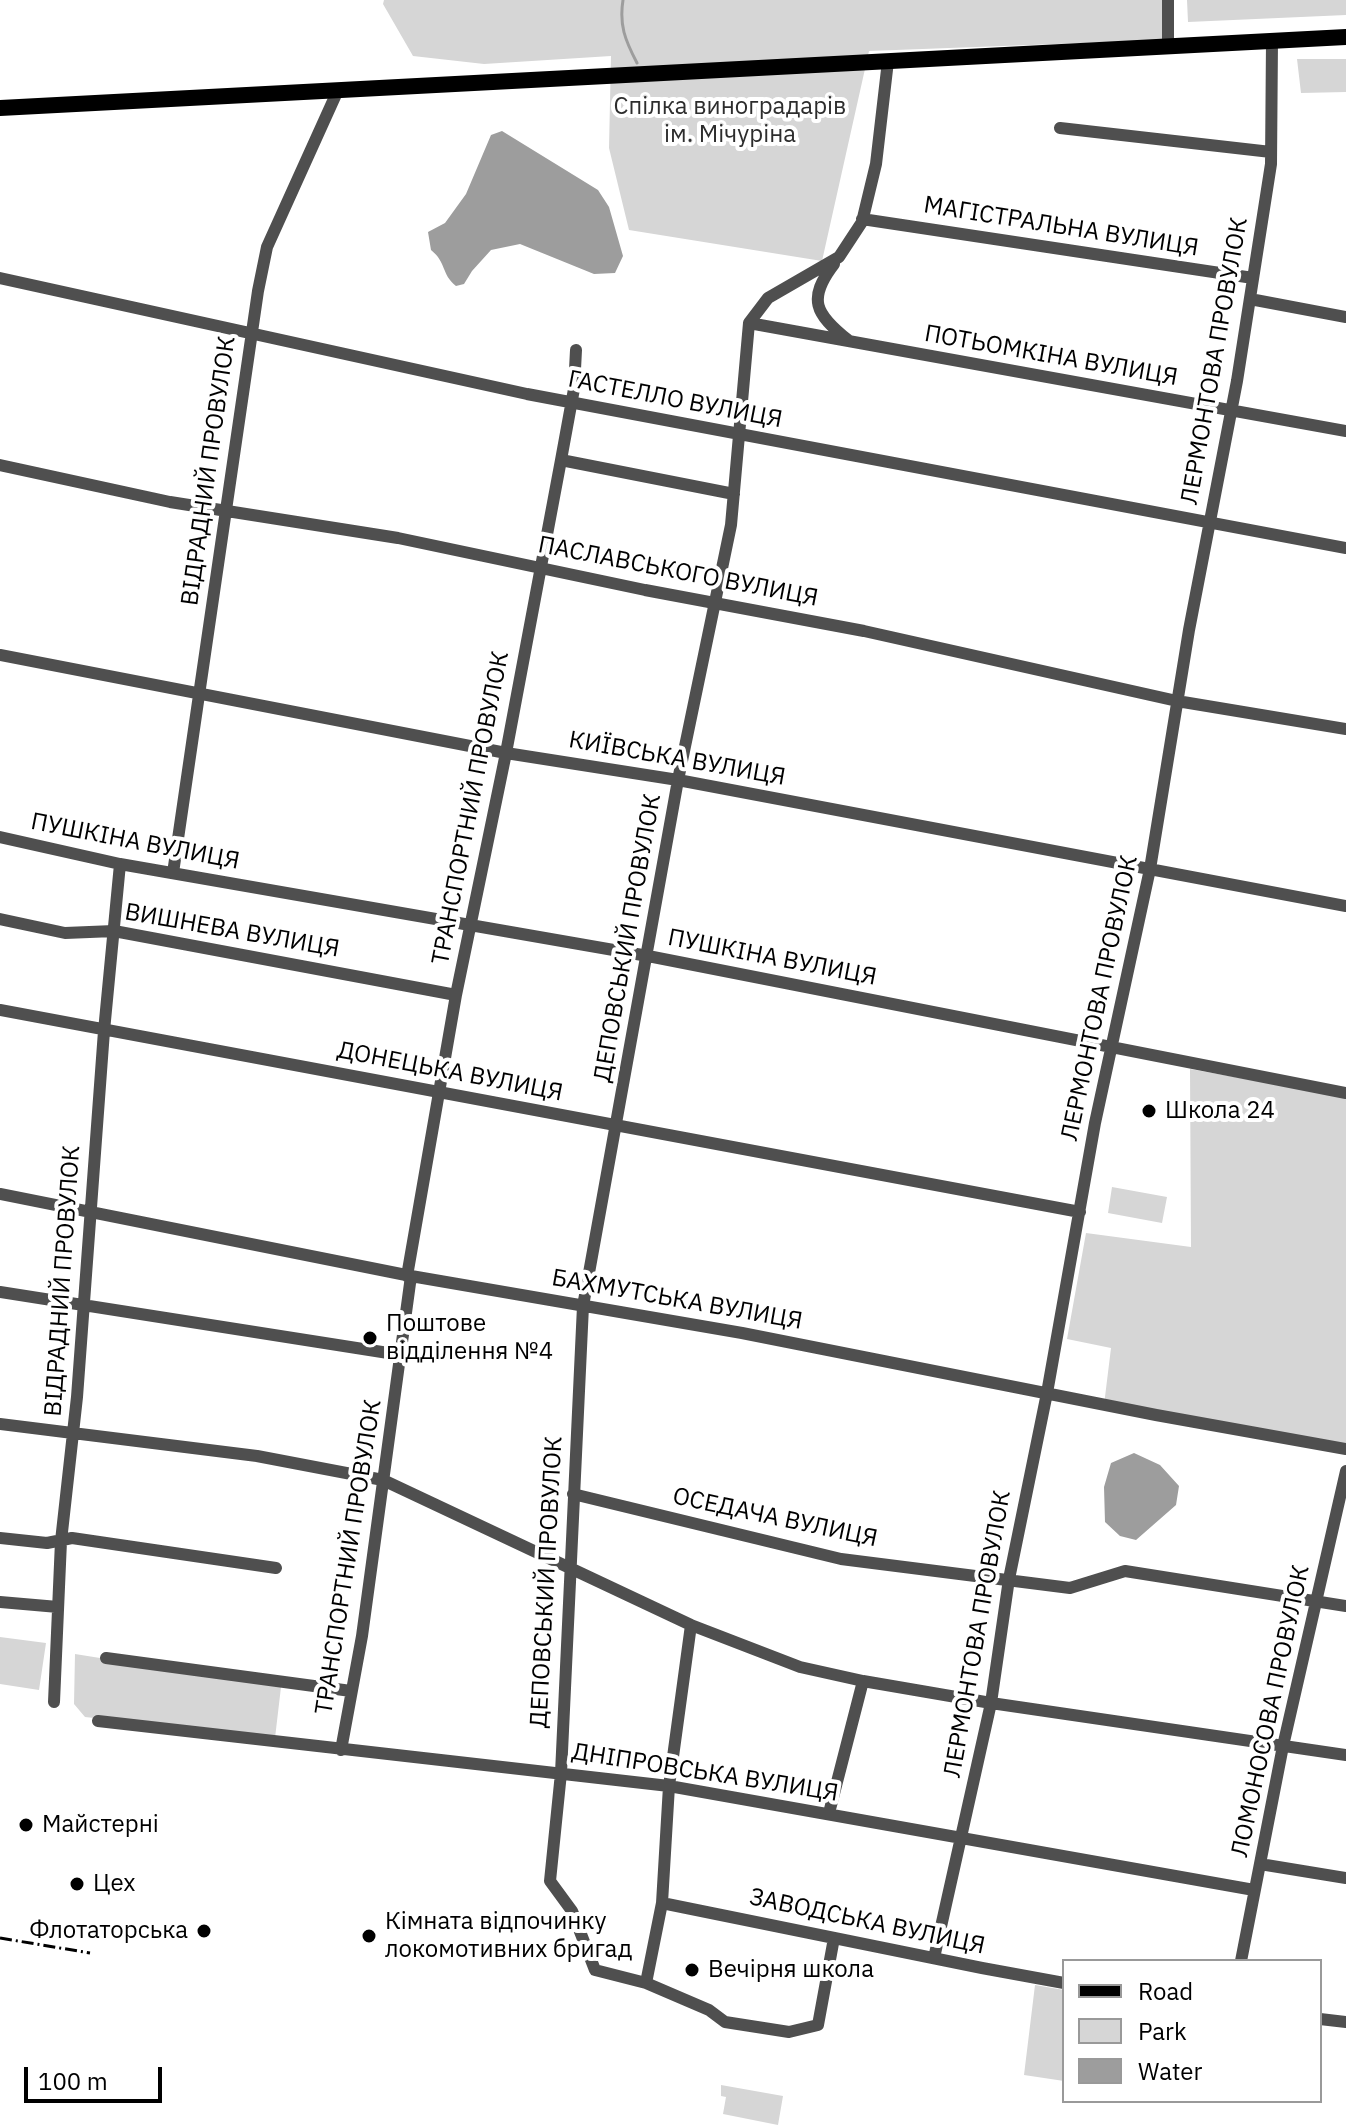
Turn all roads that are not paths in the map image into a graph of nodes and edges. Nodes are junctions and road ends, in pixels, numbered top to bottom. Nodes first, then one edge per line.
1 (1168, 0) edge
2 (1346, 37) edge
3 (1272, 41) junction
4 (1168, 46) junction
5 (888, 61) junction
6 (338, 90) junction
7 (0, 108) edge
8 (1060, 128) dead end
9 (1271, 152) junction
10 (862, 219) junction
11 (839, 257) junction
12 (0, 278) edge
13 (1253, 278) junction
14 (1250, 299) junction
15 (1346, 317) edge
16 (749, 323) junction
17 (252, 333) junction
18 (850, 341) junction
19 (576, 350) dead end
20 (572, 403) junction
21 (1231, 410) junction
22 (1346, 431) edge
23 (739, 435) junction
24 (561, 460) junction
25 (0, 465) edge
26 (734, 494) junction
27 (225, 509) junction
28 (1210, 523) junction
29 (1346, 548) edge
30 (541, 568) junction
31 (714, 603) junction
32 (0, 655) edge
33 (199, 691) junction
34 (1177, 701) junction
35 (1346, 729) edge
36 (506, 753) junction
37 (678, 780) junction
38 (0, 837) edge
39 (120, 864) junction
40 (1150, 869) junction
41 (173, 873) junction
42 (1346, 906) edge
43 (0, 919) edge
44 (470, 924) junction
45 (114, 931) junction
46 (648, 956) junction
47 (456, 995) junction
48 (0, 1010) edge
49 (104, 1031) junction
50 (1112, 1048) junction
51 (1345, 1090) edge
52 (440, 1092) junction
53 (616, 1127) junction
54 (0, 1194) edge
55 (91, 1210) junction
56 (1080, 1212) junction
57 (409, 1276) junction
58 (0, 1292) edge
59 (583, 1306) junction
60 (83, 1307) junction
61 (401, 1355) junction
62 (1047, 1393) junction
63 (0, 1424) edge
64 (73, 1432) junction
65 (1346, 1449) edge
66 (1346, 1471) edge
67 (383, 1480) junction
68 (573, 1494) junction
69 (0, 1538) edge
70 (61, 1541) junction
71 (276, 1568) dead end
72 (569, 1568) junction
73 (1009, 1579) junction
74 (1318, 1601) junction
75 (0, 1602) edge
76 (1346, 1606) edge
77 (58, 1607) junction
78 (691, 1625) junction
79 (106, 1658) dead end
80 (863, 1681) junction
81 (351, 1691) junction
82 (54, 1702) dead end
83 (991, 1703) junction
84 (98, 1721) dead end
85 (1283, 1746) junction
86 (341, 1750) junction
87 (1346, 1755) edge
88 (561, 1773) junction
89 (669, 1786) junction
90 (829, 1813) junction
91 (962, 1837) junction
92 (1260, 1864) junction
93 (1346, 1878) edge
94 (1254, 1890) junction
95 (662, 1903) junction
96 (834, 1938) junction
97 (934, 1958) junction
98 (1241, 1959) edge
99 (646, 1983) junction
100 (1062, 1983) edge
101 (1322, 2019) edge
102 (1346, 2022) edge

1 - 4 street
2 - 3 main road
3 - 4 main road
3 - 9 street, ЛЕРМОНТОВА ПРОВУЛОК
4 - 5 main road
5 - 6 main road
5 - 10 street
6 - 7 main road
6 - 17 street, ВІДРАДНИЙ ПРОВУЛОК
8 - 9 street
9 - 13 street, ЛЕРМОНТОВА ПРОВУЛОК
10 - 11 street
10 - 13 street, МАГІСТРАЛЬНА ВУЛИЦЯ
11 - 16 street
11 - 18 street
12 - 17 street, ГАСТЕЛЛО ВУЛИЦЯ
13 - 14 street, ЛЕРМОНТОВА ПРОВУЛОК
14 - 15 street
14 - 21 street, ЛЕРМОНТОВА ПРОВУЛОК
16 - 18 street, ПОТЬОМКІНА ВУЛИЦЯ
16 - 23 street, ДЕПОВСЬКИЙ ПРОВУЛОК
17 - 20 street, ГАСТЕЛЛО ВУЛИЦЯ
17 - 27 street, ВІДРАДНИЙ ПРОВУЛОК
18 - 21 street, ПОТЬОМКІНА ВУЛИЦЯ
19 - 20 street, ТРАНСПОРТНИЙ ПРОВУЛОК
20 - 23 street, ГАСТЕЛЛО ВУЛИЦЯ
20 - 24 street, ТРАНСПОРТНИЙ ПРОВУЛОК
21 - 22 street, ПОТЬОМКІНА ВУЛИЦЯ
21 - 28 street, ЛЕРМОНТОВА ПРОВУЛОК
23 - 26 street, ДЕПОВСЬКИЙ ПРОВУЛОК
23 - 28 street, ГАСТЕЛЛО ВУЛИЦЯ
24 - 26 street
24 - 30 street, ТРАНСПОРТНИЙ ПРОВУЛОК
25 - 27 street, ПАСЛАВСЬКОГО ВУЛИЦЯ
26 - 31 street, ДЕПОВСЬКИЙ ПРОВУЛОК
27 - 30 street, ПАСЛАВСЬКОГО ВУЛИЦЯ
27 - 33 street, ВІДРАДНИЙ ПРОВУЛОК
28 - 29 street, ГАСТЕЛЛО ВУЛИЦЯ
28 - 34 street, ЛЕРМОНТОВА ПРОВУЛОК
30 - 31 street, ПАСЛАВСЬКОГО ВУЛИЦЯ
30 - 36 street, ТРАНСПОРТНИЙ ПРОВУЛОК
31 - 34 street, ПАСЛАВСЬКОГО ВУЛИЦЯ
31 - 37 street, ДЕПОВСЬКИЙ ПРОВУЛОК
32 - 33 street, КИЇВСЬКА ВУЛИЦЯ
33 - 36 street, КИЇВСЬКА ВУЛИЦЯ
33 - 41 street, ВІДРАДНИЙ ПРОВУЛОК
34 - 35 street, ПАСЛАВСЬКОГО ВУЛИЦЯ
34 - 40 street, ЛЕРМОНТОВА ПРОВУЛОК
36 - 37 street, КИЇВСЬКА ВУЛИЦЯ
36 - 44 street, ТРАНСПОРТНИЙ ПРОВУЛОК
37 - 40 street, КИЇВСЬКА ВУЛИЦЯ
37 - 46 street, ДЕПОВСЬКИЙ ПРОВУЛОК
38 - 39 street, ПУШКІНА ВУЛИЦЯ
39 - 41 street, ПУШКІНА ВУЛИЦЯ
39 - 45 street, ВІДРАДНИЙ ПРОВУЛОК
40 - 42 street, КИЇВСЬКА ВУЛИЦЯ
40 - 50 street, ЛЕРМОНТОВА ПРОВУЛОК
41 - 44 street, ПУШКІНА ВУЛИЦЯ
43 - 45 street, ВИШНЕВА ВУЛИЦЯ
44 - 46 street, ПУШКІНА ВУЛИЦЯ
44 - 47 street, ТРАНСПОРТНИЙ ПРОВУЛОК
45 - 47 street, ВИШНЕВА ВУЛИЦЯ
45 - 49 street, ВІДРАДНИЙ ПРОВУЛОК
46 - 50 street, ПУШКІНА ВУЛИЦЯ
46 - 53 street, ДЕПОВСЬКИЙ ПРОВУЛОК
47 - 52 street, ТРАНСПОРТНИЙ ПРОВУЛОК
48 - 49 street, ДОНЕЦЬКА ВУЛИЦЯ
49 - 52 street, ДОНЕЦЬКА ВУЛИЦЯ
49 - 55 street, ВІДРАДНИЙ ПРОВУЛОК
50 - 51 street, ПУШКІНА ВУЛИЦЯ
50 - 56 street, ЛЕРМОНТОВА ПРОВУЛОК
52 - 53 street, ДОНЕЦЬКА ВУЛИЦЯ
52 - 57 street, ТРАНСПОРТНИЙ ПРОВУЛОК
53 - 56 street, ДОНЕЦЬКА ВУЛИЦЯ
53 - 59 street, ДЕПОВСЬКИЙ ПРОВУЛОК
54 - 55 street, БАХМУТСЬКА ВУЛИЦЯ
55 - 57 street, БАХМУТСЬКА ВУЛИЦЯ
55 - 60 street, ВІДРАДНИЙ ПРОВУЛОК
56 - 62 street, ЛЕРМОНТОВА ПРОВУЛОК
57 - 59 street, БАХМУТСЬКА ВУЛИЦЯ
57 - 61 street, ТРАНСПОРТНИЙ ПРОВУЛОК
58 - 60 street
59 - 62 street, БАХМУТСЬКА ВУЛИЦЯ
59 - 68 street, ДЕПОВСЬКИЙ ПРОВУЛОК
60 - 61 street
60 - 64 street, ВІДРАДНИЙ ПРОВУЛОК
61 - 67 street, ТРАНСПОРТНИЙ ПРОВУЛОК
62 - 65 street, БАХМУТСЬКА ВУЛИЦЯ
62 - 73 street, ЛЕРМОНТОВА ПРОВУЛОК
63 - 64 street
64 - 67 street
64 - 70 street, ВІДРАДНИЙ ПРОВУЛОК
66 - 74 street, ЛОМОНОСОВА ПРОВУЛОК
67 - 72 street
67 - 81 street, ТРАНСПОРТНИЙ ПРОВУЛОК
68 - 72 street, ДЕПОВСЬКИЙ ПРОВУЛОК
68 - 73 street, ОСЕДАЧА ВУЛИЦЯ
69 - 70 street
70 - 71 street
70 - 77 street, ВІДРАДНИЙ ПРОВУЛОК
72 - 78 street
72 - 88 street, ДЕПОВСЬКИЙ ПРОВУЛОК
73 - 74 street, ОСЕДАЧА ВУЛИЦЯ
73 - 83 street, ЛЕРМОНТОВА ПРОВУЛОК
74 - 76 street, ОСЕДАЧА ВУЛИЦЯ
74 - 85 street, ЛОМОНОСОВА ПРОВУЛОК
75 - 77 street
77 - 82 street, ВІДРАДНИЙ ПРОВУЛОК
78 - 80 street
78 - 89 street
79 - 81 street
80 - 83 street
80 - 90 street
81 - 86 street, ТРАНСПОРТНИЙ ПРОВУЛОК
83 - 85 street
83 - 91 street, ЛЕРМОНТОВА ПРОВУЛОК
84 - 86 street, ДНІПРОВСЬКА ВУЛИЦЯ
85 - 87 street
85 - 92 street, ЛОМОНОСОВА ПРОВУЛОК
86 - 88 street, ДНІПРОВСЬКА ВУЛИЦЯ
88 - 89 street, ДНІПРОВСЬКА ВУЛИЦЯ
88 - 99 street, ДЕПОВСЬКИЙ ПРОВУЛОК
89 - 90 street, ДНІПРОВСЬКА ВУЛИЦЯ
89 - 95 street
90 - 91 street, ДНІПРОВСЬКА ВУЛИЦЯ
91 - 94 street, ДНІПРОВСЬКА ВУЛИЦЯ
91 - 97 street, ЛЕРМОНТОВА ПРОВУЛОК
92 - 93 street
92 - 94 street, ЛОМОНОСОВА ПРОВУЛОК
94 - 98 street, ЛОМОНОСОВА ПРОВУЛОК
95 - 96 street, ЗАВОДСЬКА ВУЛИЦЯ
95 - 99 street
96 - 97 street, ЗАВОДСЬКА ВУЛИЦЯ
96 - 99 street
97 - 100 street, ЗАВОДСЬКА ВУЛИЦЯ
101 - 102 street

